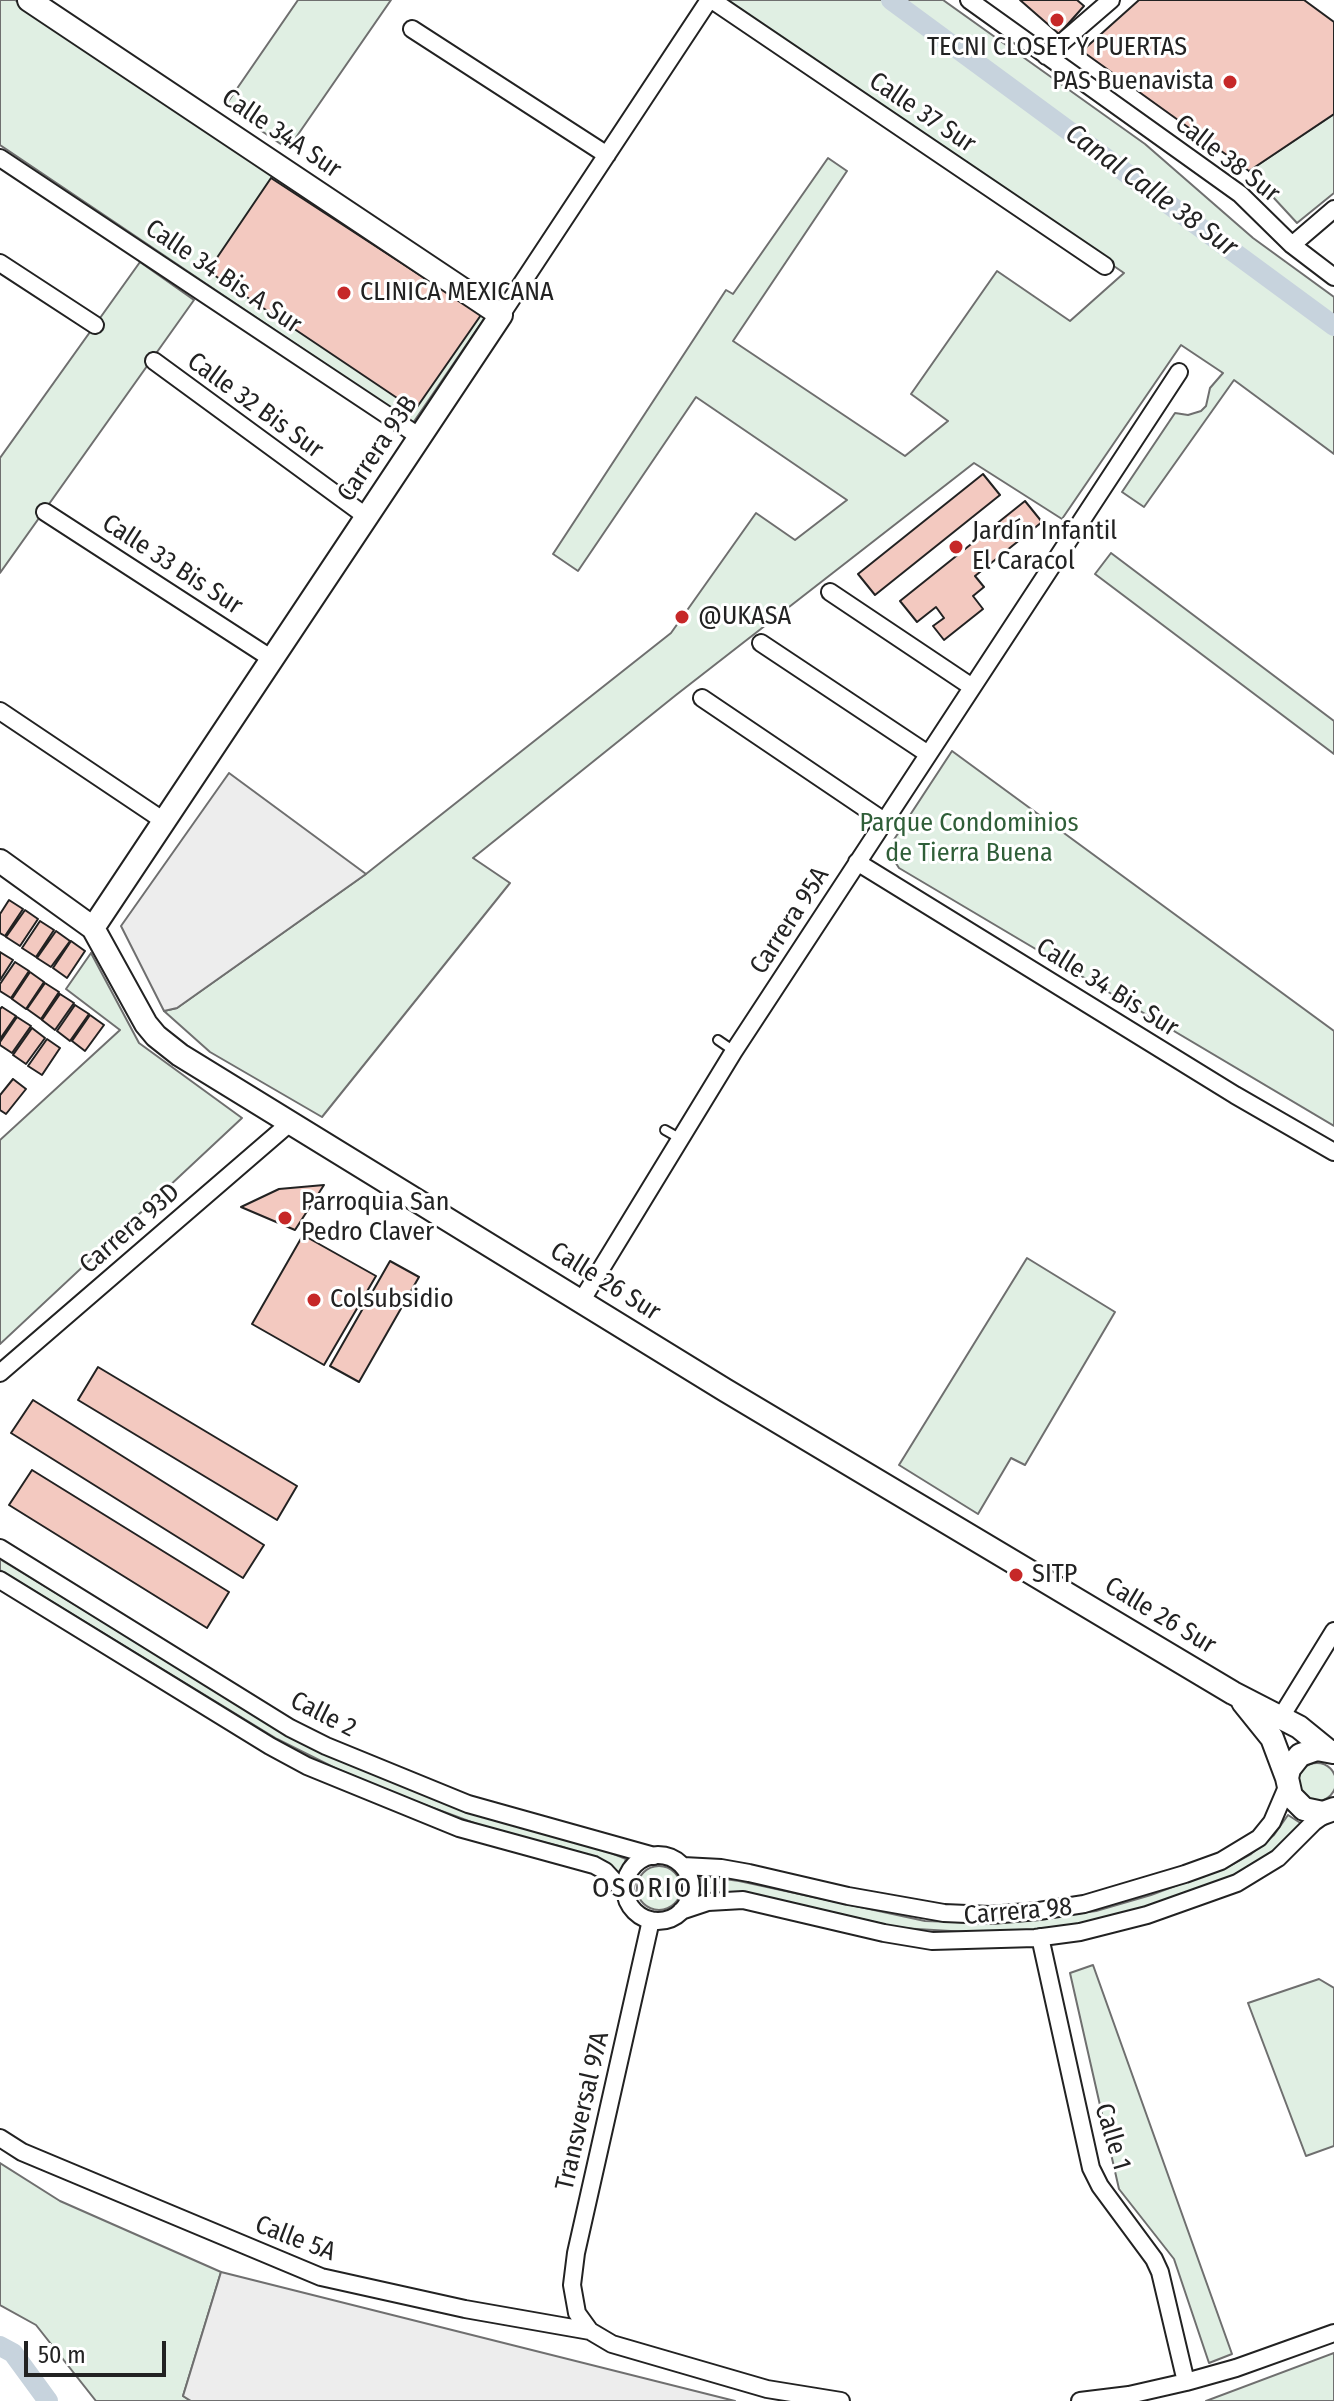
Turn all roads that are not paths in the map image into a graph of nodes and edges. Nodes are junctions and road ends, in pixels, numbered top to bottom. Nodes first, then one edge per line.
1 (29, 0) edge
2 (969, 0) edge
3 (1111, 0) edge
4 (704, 2) edge
5 (412, 29) dead end
6 (1046, 56) junction
7 (607, 155) junction
8 (0, 158) edge
9 (1334, 209) edge
10 (1292, 245) junction
11 (0, 263) edge
12 (1105, 266) dead end
13 (1334, 277) edge
14 (501, 315) junction
15 (95, 325) dead end
16 (154, 361) dead end
17 (1179, 372) dead end
18 (420, 437) junction
19 (45, 512) dead end
20 (367, 517) junction
21 (830, 592) dead end
22 (761, 643) dead end
23 (272, 659) junction
24 (972, 687) junction
25 (702, 698) dead end
26 (0, 711) edge
27 (928, 754) junction
28 (164, 821) junction
29 (884, 821) junction
30 (857, 862) junction
31 (1, 864) edge
32 (93, 928) junction
33 (718, 1040) dead end
34 (734, 1051) junction
35 (291, 1122) junction
36 (665, 1130) dead end
37 (682, 1140) junction
38 (1334, 1152) edge
39 (582, 1300) junction
40 (0, 1373) edge
41 (0, 1548) edge
42 (0, 1580) edge
43 (1334, 1631) edge
44 (1233, 1693) junction
45 (1281, 1717) junction
46 (1330, 1751) edge
47 (1287, 1783) junction
48 (1333, 1809) edge
49 (654, 1856) junction
50 (683, 1866) junction
51 (626, 1894) junction
52 (681, 1911) junction
53 (651, 1920) junction
54 (1040, 1937) junction
55 (0, 2138) edge
56 (577, 2313) joint
57 (590, 2331) junction
58 (1334, 2333) edge
59 (1186, 2382) junction
60 (841, 2401) edge
61 (1080, 2401) edge

1 - 14 street, Calle 34A Sur
2 - 6 street, Calle 38 Sur
3 - 6 street
4 - 7 street, Carrera 93B
4 - 12 street, Calle 37 Sur
5 - 7 street
6 - 10 street, Calle 38 Sur
7 - 14 street, Carrera 93B
8 - 18 street, Calle 34 Bis A Sur
9 - 10 street
10 - 13 street, Calle 38 Sur
11 - 15 street
14 - 18 street, Carrera 93B
16 - 20 street, Calle 32 Bis Sur
17 - 24 street, Carrera 95A
18 - 20 street, Carrera 93B
19 - 23 street, Calle 33 Bis Sur
20 - 23 street, Carrera 93B
21 - 24 street
22 - 27 street
23 - 28 street, Carrera 93B
24 - 27 street, Carrera 95A
25 - 29 street
26 - 28 street
27 - 29 street, Carrera 95A
28 - 32 street, Carrera 93B
29 - 30 street, Carrera 95A
30 - 34 street, Carrera 95A
30 - 38 street, Calle 34 Bis Sur
31 - 32 street, Calle 26 Sur
32 - 35 street, Calle 26 Sur
33 - 34 lane
34 - 37 street, Carrera 95A
35 - 39 street, Calle 26 Sur
35 - 40 street, Carrera 93D
36 - 37 lane
37 - 39 street, Carrera 95A
39 - 44 street, Calle 26 Sur
41 - 49 street, Calle 2
42 - 51 street, Calle 2
43 - 45 street
44 - 45 street, Calle 26 Sur
44 - 47 street, Calle 26 Sur
45 - 46 street, Calle 26 Sur
46 - 47 street
47 - 48 street
47 - 50 street, Carrera 98
48 - 54 street, Carrera 98
49 - 50 street
49 - 51 street
50 - 52 street
51 - 53 street
52 - 53 street
52 - 54 street, Carrera 98
53 - 56 street, Transversal 97A
54 - 59 street, Calle 1
55 - 57 street, Calle 5A
56 - 57 street, Calle 5A
57 - 60 street, Calle 5A
58 - 59 street
59 - 61 street

